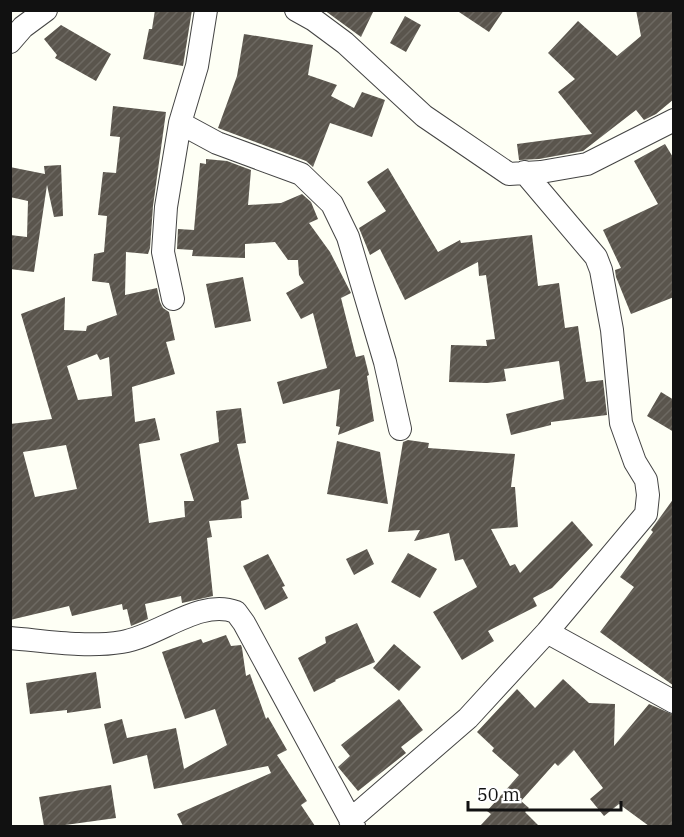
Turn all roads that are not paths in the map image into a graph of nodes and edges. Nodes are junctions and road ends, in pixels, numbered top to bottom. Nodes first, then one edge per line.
1 (46, 10) edge
2 (206, 10) edge
3 (310, 14) edge
4 (10, 42) edge
5 (674, 120) edge
6 (180, 123) junction
7 (524, 172) junction
8 (173, 299) dead end
9 (400, 429) dead end
10 (547, 632) junction
11 (10, 639) edge
12 (674, 702) edge
13 (352, 823) edge

1 - 4 street
2 - 6 street
3 - 7 street
5 - 7 street
6 - 8 street
6 - 9 street
7 - 10 street
10 - 12 street
10 - 13 street
11 - 13 street

